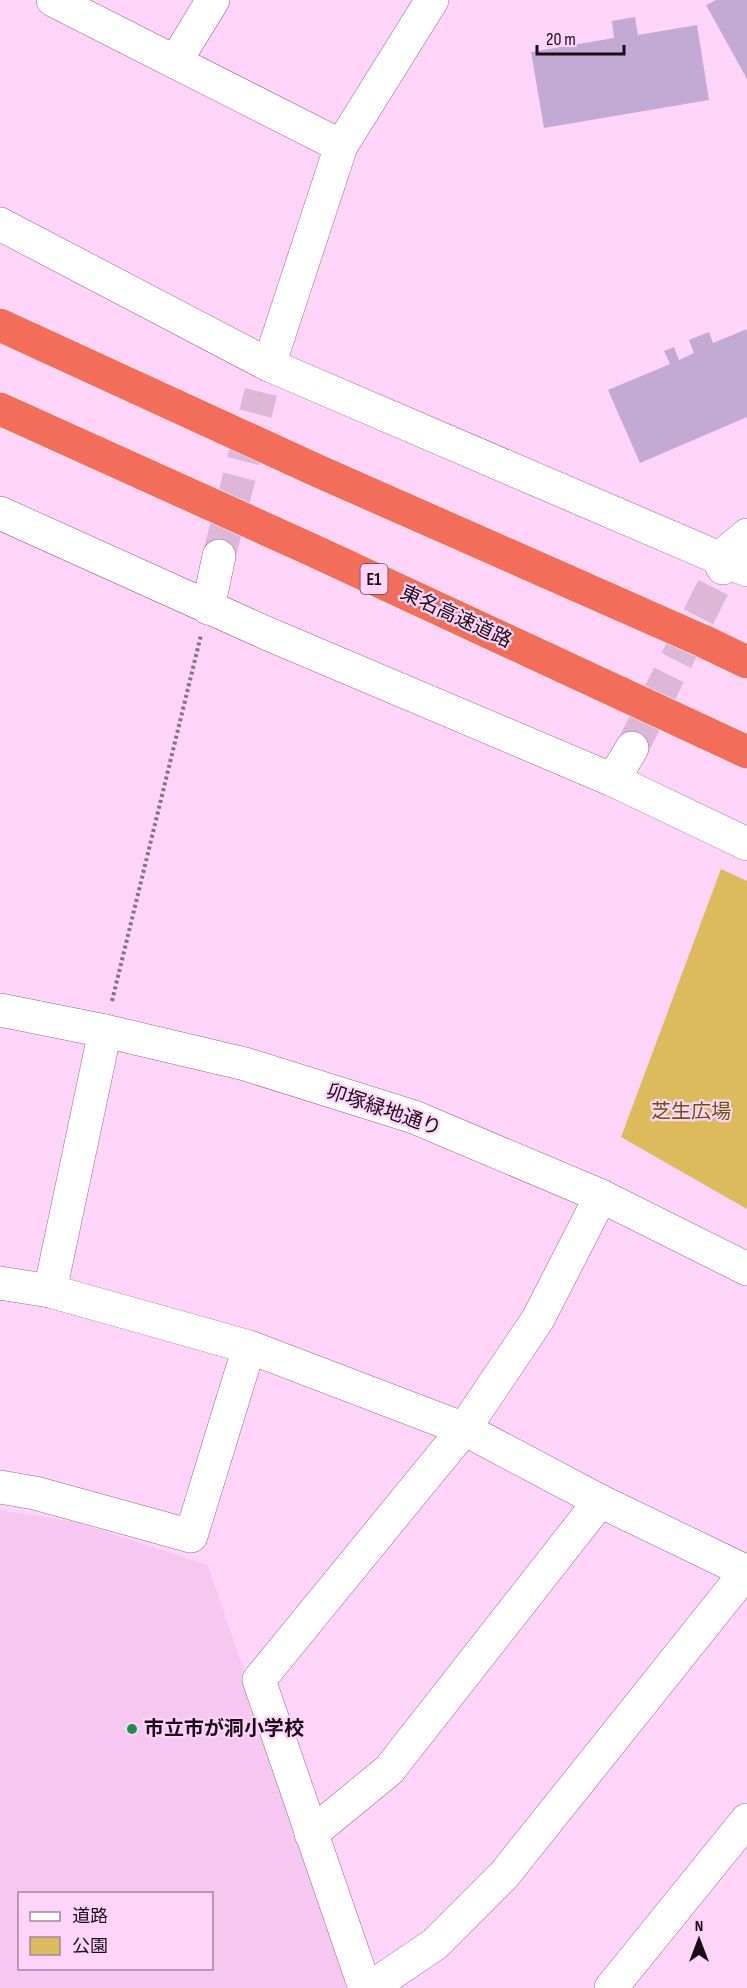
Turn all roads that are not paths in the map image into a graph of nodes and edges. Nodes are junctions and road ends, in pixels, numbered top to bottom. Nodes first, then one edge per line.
1 (53, 0) edge
2 (213, 0) edge
3 (432, 0) edge
4 (175, 63) junction
5 (341, 146) junction
6 (0, 224) edge
7 (0, 325) edge
8 (265, 379) junction
9 (0, 409) edge
10 (0, 513) edge
11 (747, 535) edge
12 (219, 556) tunnel mouth
13 (729, 566) edge
14 (208, 608) junction
15 (747, 662) edge
16 (632, 748) tunnel mouth
17 (747, 752) edge
18 (614, 780) junction
19 (747, 844) edge
20 (0, 1010) edge
21 (105, 1031) junction
22 (601, 1196) junction
23 (747, 1269) edge
24 (0, 1283) edge
25 (50, 1291) junction
26 (249, 1347) junction
27 (464, 1429) junction
28 (0, 1487) edge
29 (600, 1501) junction
30 (746, 1572) edge
31 (747, 1820) edge
32 (311, 1834) junction
33 (365, 1988) edge
34 (370, 1988) edge
35 (611, 1988) edge

1 - 4 street
2 - 4 street
3 - 5 street
4 - 5 street
5 - 8 street
6 - 8 street
7 - 15 highway
8 - 13 street
9 - 17 highway, 東名高速道路 / E1
10 - 14 street
11 - 13 street
12 - 14 street
14 - 18 street
16 - 18 street
18 - 19 street
20 - 21 street, 卯塚緑地通り
21 - 22 street, 卯塚緑地通り
21 - 25 street
22 - 23 street, 卯塚緑地通り
22 - 27 street
24 - 25 street
25 - 26 street
26 - 27 street
26 - 28 street
27 - 29 street
27 - 32 street
29 - 30 street
29 - 32 street
30 - 34 street
31 - 35 street
32 - 33 street

